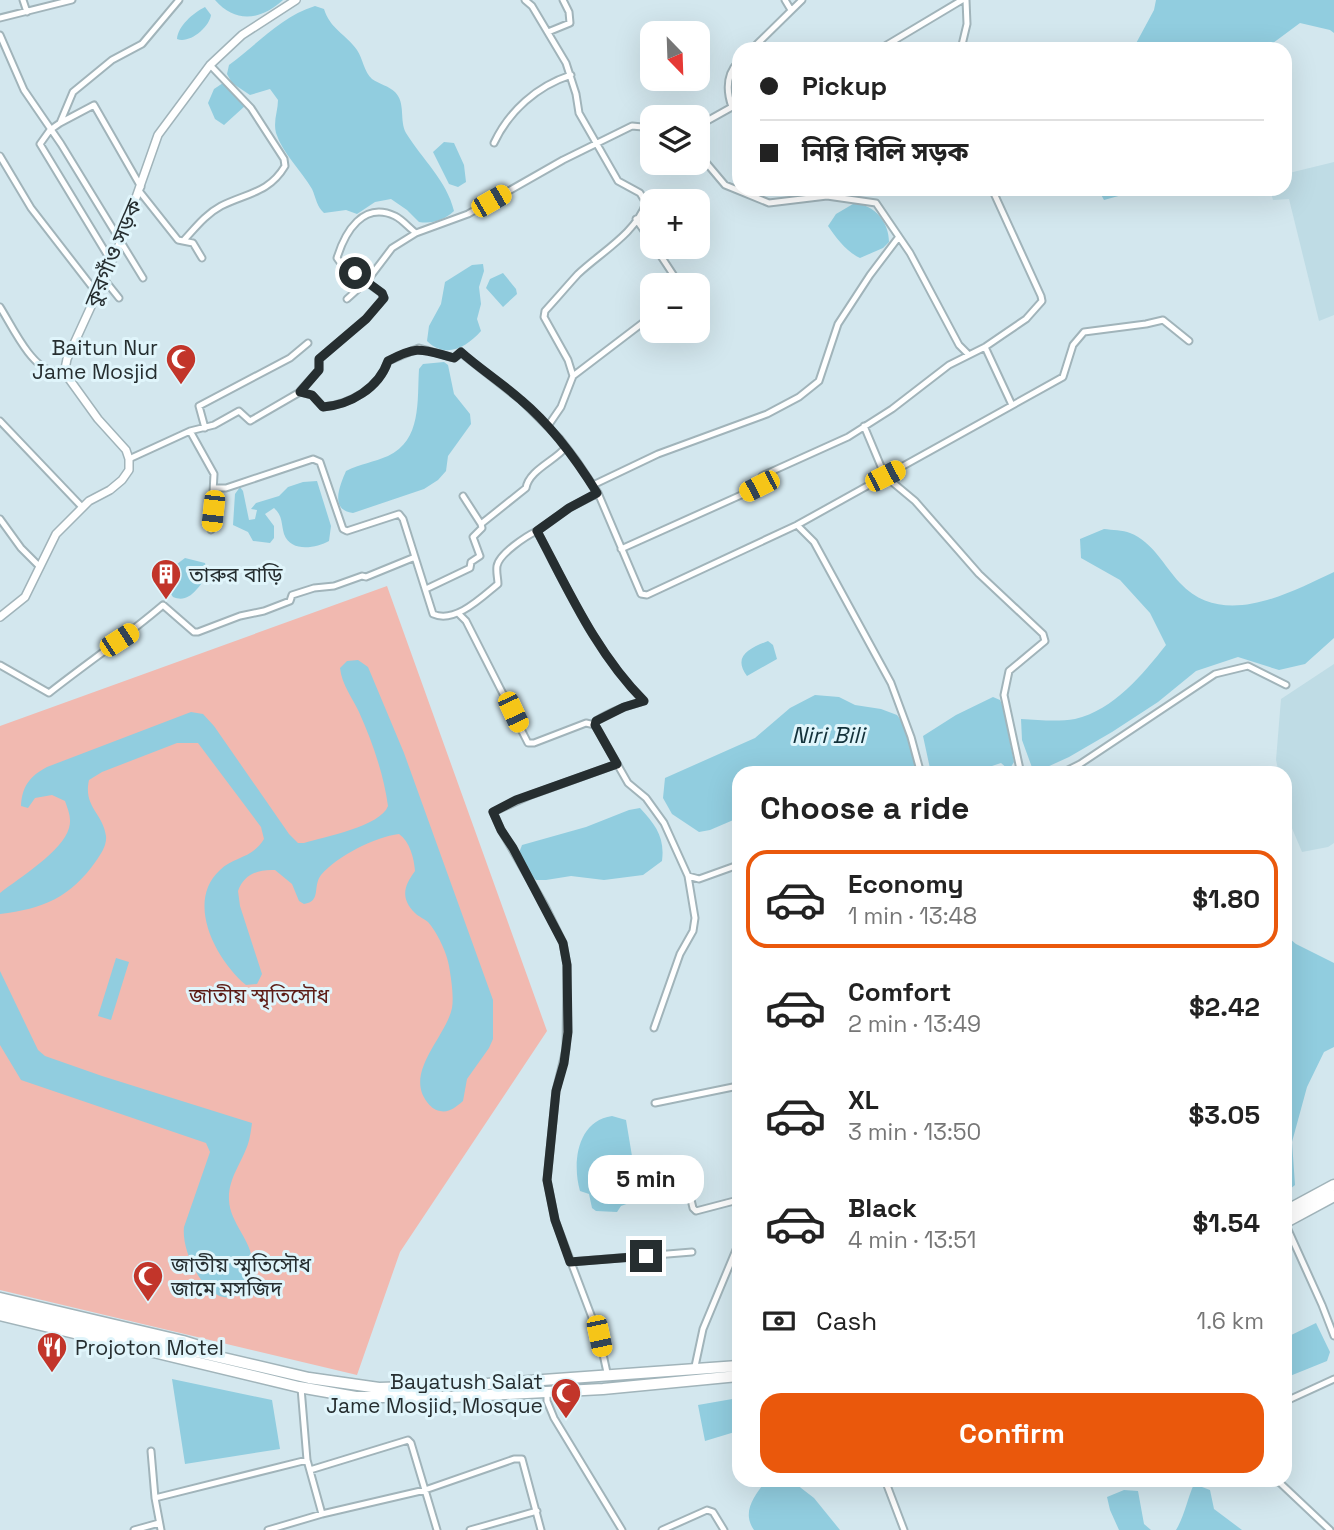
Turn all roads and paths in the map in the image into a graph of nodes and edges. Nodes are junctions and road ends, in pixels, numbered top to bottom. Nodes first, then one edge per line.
1 (23, 0) edge
2 (72, 0) edge
3 (167, 0) edge
4 (179, 0) edge
5 (296, 0) edge
6 (525, 0) edge
7 (563, 0) edge
8 (785, 0) edge
9 (802, 0) edge
10 (964, 0) edge
11 (173, 6) junction
12 (791, 10) junction
13 (27, 12) junction
14 (0, 18) edge
15 (548, 32) junction
16 (0, 35) edge
17 (759, 42) edge
18 (892, 42) edge
19 (963, 42) edge
20 (210, 65) junction
21 (732, 69) edge
22 (571, 75) junction
23 (732, 100) edge
24 (732, 108) edge
25 (710, 120) edge
26 (60, 123) junction
27 (640, 126) edge
28 (50, 130) junction
29 (494, 143) dead end
30 (597, 143) junction
31 (0, 156) edge
32 (710, 167) edge
33 (732, 188) edge
34 (140, 189) junction
35 (752, 196) edge
36 (827, 196) edge
37 (827, 196) edge
38 (995, 196) edge
39 (636, 219) junction
40 (640, 225) edge
41 (416, 233) junction
42 (898, 238) junction
43 (184, 240) junction
44 (120, 243) junction
45 (202, 258) dead end
46 (111, 261) junction
47 (103, 278) junction
48 (143, 278) dead end
49 (367, 281) junction
50 (96, 292) junction
51 (119, 298) dead end
52 (346, 299) dead end
53 (0, 307) edge
54 (640, 325) edge
55 (1189, 341) dead end
56 (308, 343) dead end
57 (985, 347) junction
58 (968, 354) junction
59 (65, 369) junction
60 (573, 376) junction
61 (300, 392) junction
62 (1012, 405) junction
63 (0, 421) edge
64 (548, 426) junction
65 (864, 426) junction
66 (205, 428) junction
67 (190, 431) junction
68 (566, 447) junction
69 (129, 459) junction
70 (885, 476) junction
71 (593, 485) junction
72 (214, 488) junction
73 (597, 493) junction
74 (463, 496) dead end
75 (82, 508) junction
76 (0, 519) edge
77 (481, 524) junction
78 (797, 525) junction
79 (211, 530) dead end
80 (537, 531) junction
81 (621, 549) junction
82 (415, 557) junction
83 (40, 567) junction
84 (426, 589) junction
85 (458, 613) junction
86 (0, 617) edge
87 (0, 665) edge
88 (1286, 685) dead end
89 (595, 725) junction
90 (617, 764) junction
91 (919, 766) edge
92 (1019, 766) edge
93 (1076, 766) edge
94 (732, 868) edge
95 (688, 876) junction
96 (654, 1028) dead end
97 (732, 1087) edge
98 (655, 1103) dead end
99 (687, 1183) dead end
100 (1334, 1185) edge
101 (1334, 1196) edge
102 (732, 1201) edge
103 (1292, 1208) edge
104 (1292, 1219) edge
105 (1292, 1239) edge
106 (692, 1252) dead end
107 (732, 1259) edge
108 (570, 1262) junction
109 (0, 1298) edge
110 (0, 1306) edge
111 (0, 1315) edge
112 (0, 1321) edge
113 (23, 1321) junction
114 (1334, 1336) edge
115 (213, 1356) junction
116 (732, 1367) edge
117 (694, 1371) junction
118 (608, 1377) junction
119 (732, 1377) edge
120 (1334, 1379) edge
121 (302, 1388) junction
122 (547, 1392) junction
123 (1292, 1398) edge
124 (151, 1451) dead end
125 (307, 1460) junction
126 (310, 1470) junction
127 (888, 1487) edge
128 (1284, 1487) edge
129 (425, 1490) junction
130 (155, 1498) junction
131 (537, 1511) junction
132 (323, 1514) junction
133 (159, 1523) junction
134 (134, 1530) edge
135 (161, 1530) edge
136 (268, 1530) edge
137 (437, 1530) edge
138 (470, 1530) edge
139 (541, 1530) edge
140 (622, 1530) edge
141 (662, 1530) edge
142 (724, 1530) edge
143 (904, 1530) edge
144 (1330, 1530) edge

1 - 13 street
2 - 13 street
3 - 11 street
4 - 11 street
5 - 20 street, কুরগাঁও সড়ক
6 - 15 street
7 - 15 street
8 - 12 street
9 - 12 street
10 - 18 street
10 - 19 street
11 - 26 street
12 - 17 street
13 - 14 street
15 - 22 street
16 - 28 street
20 - 34 street, কুরগাঁও সড়ক
20 - 43 street
21 - 23 street
22 - 29 street
22 - 30 street
24 - 25 street
26 - 28 street
26 - 34 street
27 - 30 street
28 - 44 street
28 - 46 street
30 - 39 street
30 - 41 street
31 - 50 street
32 - 33 street
34 - 43 street
34 - 44 street, কুরগাঁও সড়ক
35 - 37 street
36 - 42 street
38 - 57 street
39 - 40 street
39 - 60 street
41 - 49 street
41 - 49 street
42 - 58 street
42 - 71 street
43 - 45 street
44 - 46 street, কুরগাঁও সড়ক
44 - 48 street
46 - 47 street, কুরগাঁও সড়ক
47 - 50 street, কুরগাঁও সড়ক
47 - 51 street
49 - 52 street
49 - 61 street
50 - 59 street, কুরগাঁও সড়ক
53 - 59 street
54 - 60 street
55 - 62 street
56 - 66 street
57 - 58 street
57 - 62 street
58 - 65 street
59 - 69 street
60 - 64 street
61 - 64 street
61 - 66 street
62 - 70 street
63 - 75 street
64 - 68 street
65 - 70 street
65 - 81 street
66 - 67 street
67 - 69 street
67 - 72 street
68 - 71 street
68 - 77 street
69 - 75 street
70 - 78 street
70 - 92 street
71 - 73 street
72 - 79 street
72 - 82 street
73 - 80 street
73 - 81 street
74 - 77 street
75 - 83 street
76 - 83 street
77 - 84 street
78 - 81 street
78 - 91 street
80 - 85 street
80 - 89 street
82 - 84 street
82 - 87 street
83 - 86 street
84 - 85 street
85 - 89 street
88 - 93 street
89 - 90 street
90 - 95 street
90 - 108 street
94 - 95 street
95 - 96 street
97 - 98 street
99 - 102 street
100 - 103 highway
101 - 104 highway
105 - 114 street
106 - 108 street
107 - 117 street
108 - 118 street
109 - 115 highway
110 - 115 highway
111 - 113 highway
112 - 113 highway
113 - 121 highway
115 - 118 highway
116 - 117 highway
117 - 118 highway
119 - 122 highway
120 - 123 street
121 - 122 highway
121 - 125 street
122 - 140 street
124 - 130 street
125 - 126 street
125 - 130 street
126 - 129 street
126 - 132 street
127 - 143 street
128 - 144 street
129 - 131 street
129 - 132 street
129 - 137 street
130 - 133 street
131 - 138 street
131 - 139 street
132 - 136 street
133 - 134 street
133 - 135 street
141 - 142 street

